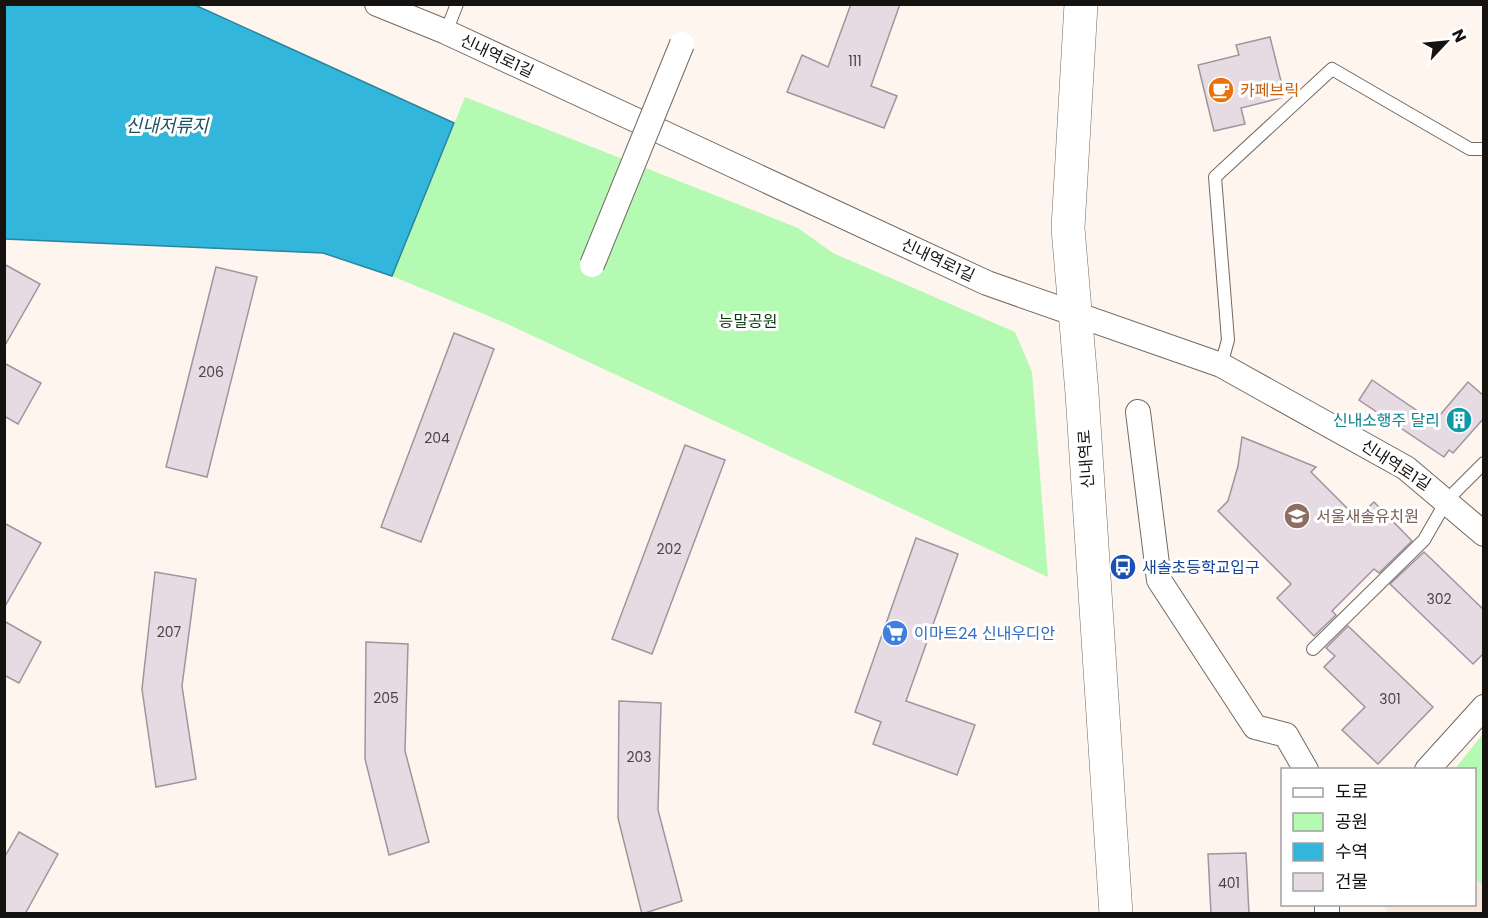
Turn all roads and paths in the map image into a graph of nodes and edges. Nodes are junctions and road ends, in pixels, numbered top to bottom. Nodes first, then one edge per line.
1 (377, 4) edge
2 (457, 4) edge
3 (1081, 4) edge
4 (446, 32) junction
5 (682, 44) dead end
6 (1484, 149) edge
7 (592, 265) dead end
8 (1076, 315) junction
9 (1221, 365) junction
10 (1138, 412) dead end
11 (1484, 463) edge
12 (1447, 501) junction
13 (1484, 534) edge
14 (1313, 649) dead end
15 (1484, 707) edge
16 (1305, 768) edge
17 (1429, 768) edge
18 (1116, 914) edge

1 - 4 street, 신내역로1길
2 - 4 lane
3 - 8 street, 신내역로
4 - 8 street, 신내역로1길
5 - 7 street, bridge
6 - 9 lane
8 - 9 street, 신내역로1길
8 - 18 street, 신내역로
9 - 12 street, 신내역로1길
10 - 16 street
11 - 12 lane
12 - 13 street, 신내역로1길
12 - 14 lane
15 - 17 street

